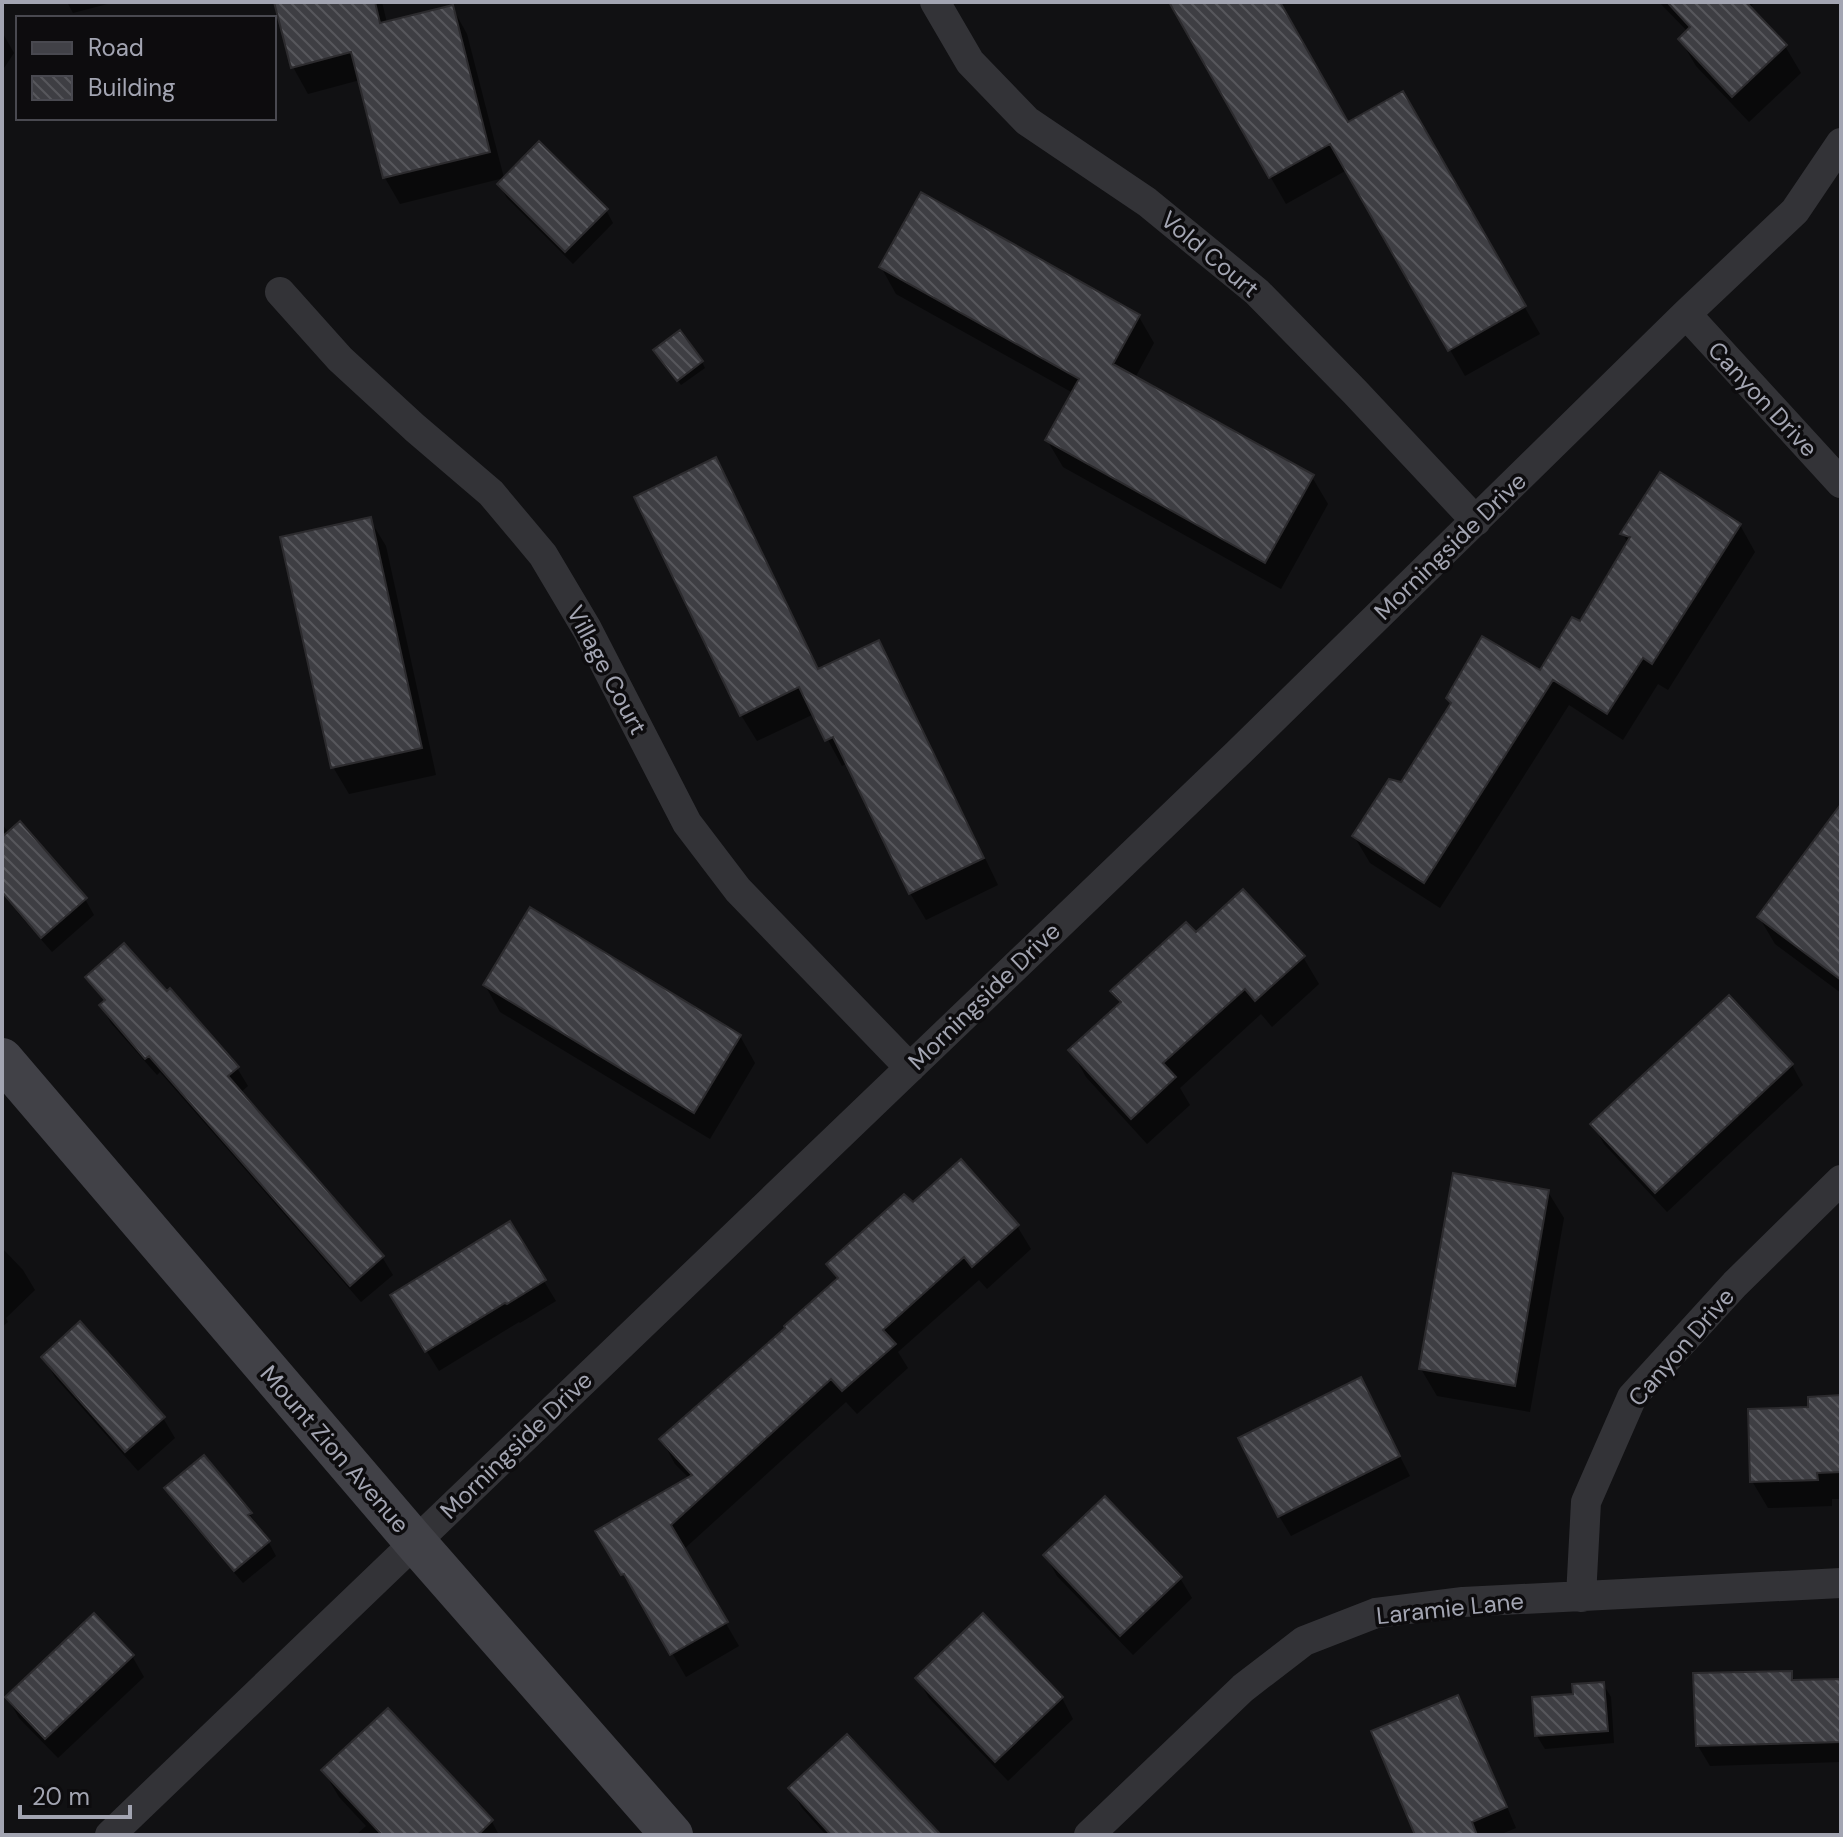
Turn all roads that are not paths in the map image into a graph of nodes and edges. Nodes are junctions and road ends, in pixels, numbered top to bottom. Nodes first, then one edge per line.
1 (935, 2) edge
2 (1841, 143) edge
3 (280, 292) dead end
4 (1686, 314) junction
5 (1841, 483) edge
6 (1476, 521) junction
7 (910, 1068) junction
8 (6, 1073) edge
9 (1841, 1180) edge
10 (415, 1542) junction
11 (1841, 1583) edge
12 (1581, 1597) junction
13 (110, 1835) edge
14 (672, 1835) edge
15 (1089, 1835) edge

1 - 6 street, Vold Court
2 - 4 street, Morningside Drive
3 - 7 street, Village Court
4 - 5 street, Canyon Drive
4 - 6 street, Morningside Drive
6 - 7 street, Morningside Drive
7 - 10 street, Morningside Drive
8 - 10 main road, Mount Zion Avenue
9 - 12 street, Canyon Drive
10 - 13 street, Morningside Drive
10 - 14 main road, Mount Zion Avenue
11 - 12 street, Laramie Lane
12 - 15 street, Laramie Lane

